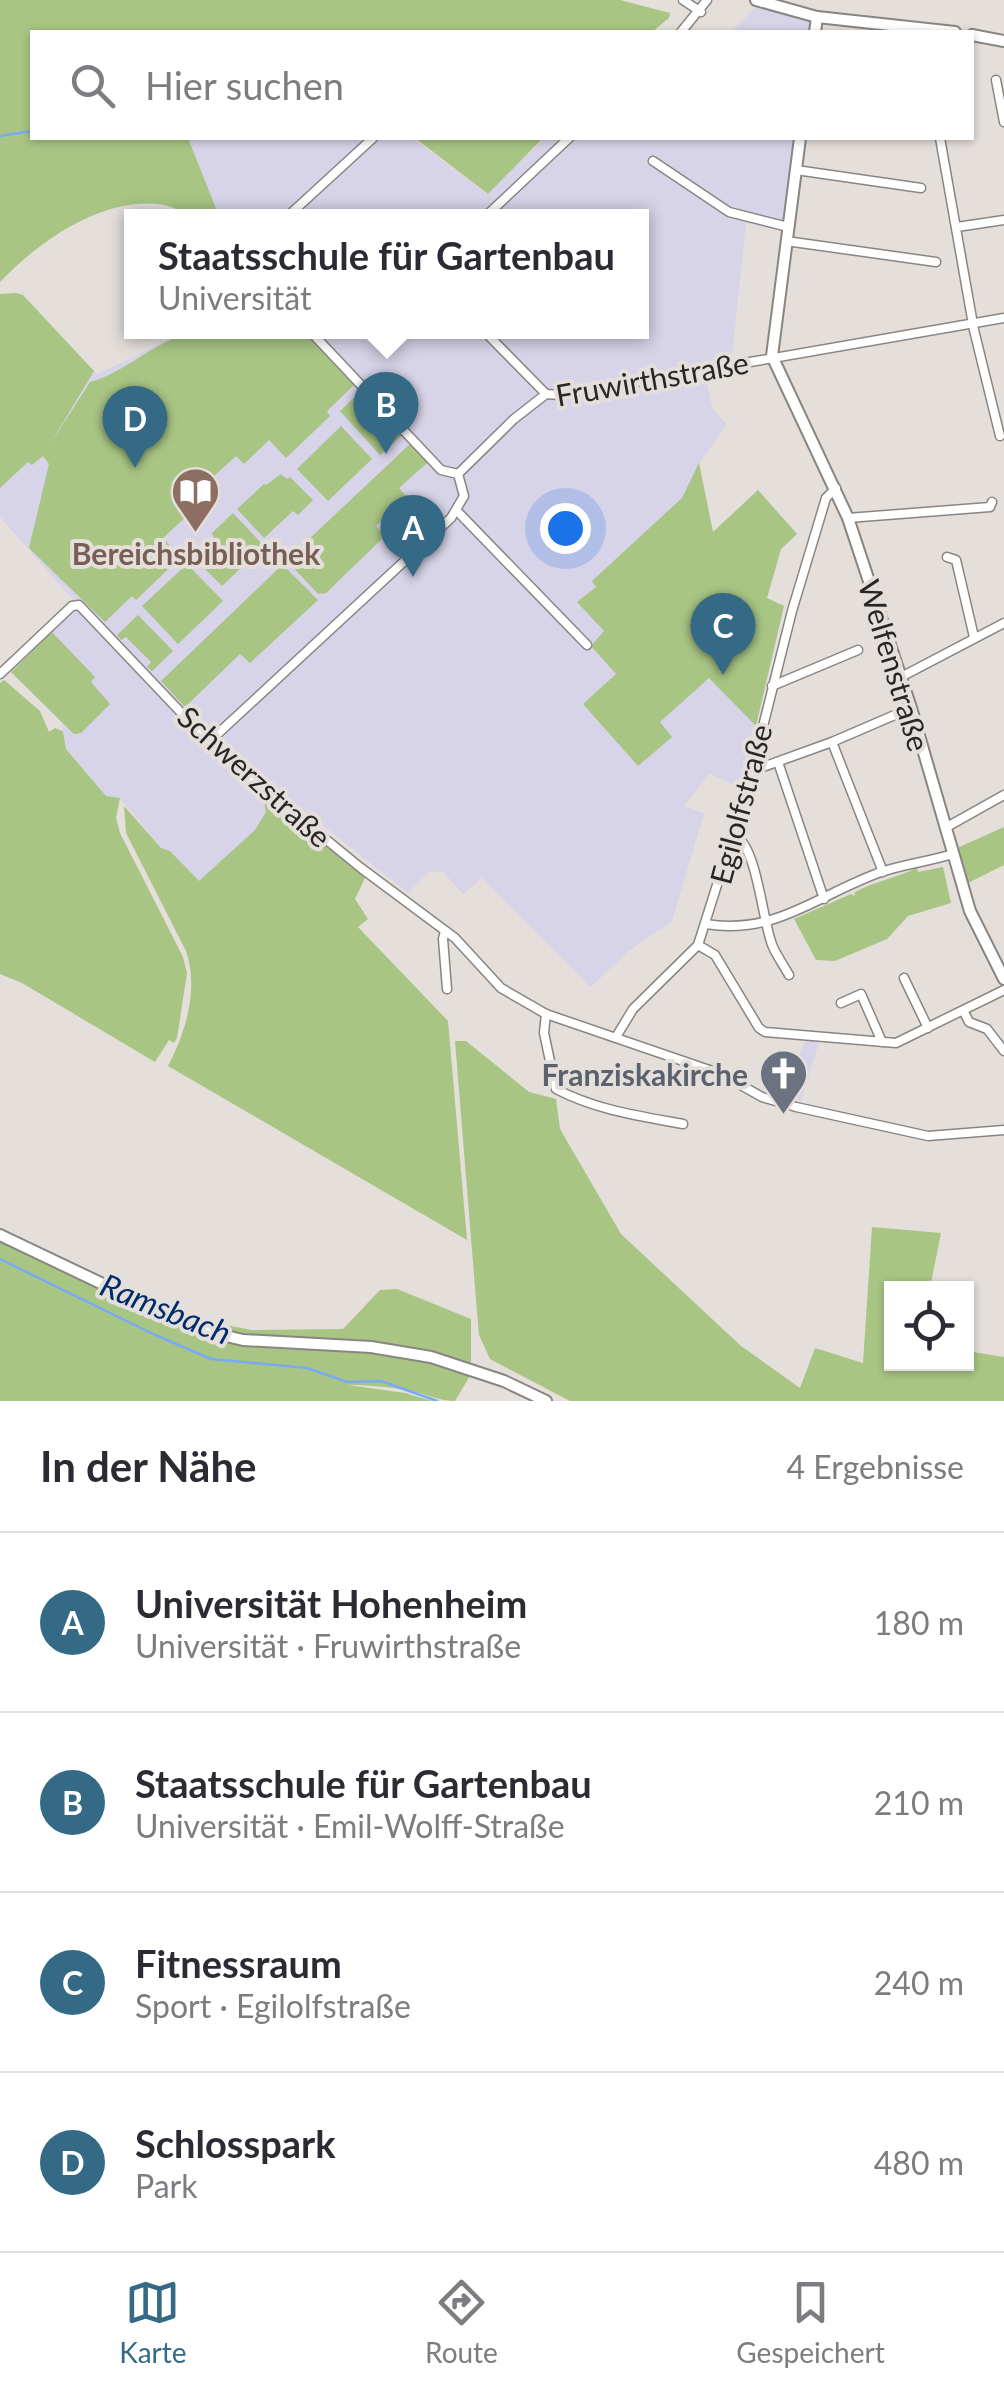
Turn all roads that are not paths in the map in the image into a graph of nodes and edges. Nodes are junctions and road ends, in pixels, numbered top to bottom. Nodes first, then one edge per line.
1 (682, 0) edge
2 (707, 0) edge
3 (756, 0) edge
4 (701, 12) junction
5 (817, 17) junction
6 (886, 28) edge
7 (683, 30) edge
8 (815, 30) edge
9 (920, 30) edge
10 (974, 35) edge
11 (1004, 40) edge
12 (996, 80) dead end
13 (1004, 122) edge
14 (372, 140) edge
15 (567, 140) edge
16 (800, 140) edge
17 (940, 140) edge
18 (654, 161) dead end
19 (796, 170) junction
20 (921, 188) dead end
21 (296, 209) edge
22 (493, 209) edge
23 (1004, 220) edge
24 (957, 226) junction
25 (788, 227) junction
26 (786, 242) junction
27 (936, 262) dead end
28 (1004, 318) edge
29 (975, 323) junction
30 (319, 339) edge
31 (492, 339) edge
32 (775, 355) junction
33 (546, 394) junction
34 (1000, 436) dead end
35 (458, 474) junction
36 (836, 488) junction
37 (992, 502) dead end
38 (457, 511) junction
39 (848, 518) junction
40 (947, 557) dead end
41 (1003, 625) edge
42 (974, 638) junction
43 (587, 645) dead end
44 (858, 650) dead end
45 (0, 674) edge
46 (902, 677) junction
47 (772, 686) junction
48 (911, 708) junction
49 (212, 740) junction
50 (832, 742) junction
51 (778, 762) junction
52 (749, 772) junction
53 (1004, 796) edge
54 (945, 828) junction
55 (733, 834) junction
56 (953, 854) junction
57 (882, 872) junction
58 (824, 898) junction
59 (768, 922) junction
60 (706, 924) junction
61 (445, 931) junction
62 (698, 945) junction
63 (1002, 971) edge
64 (790, 975) dead end
65 (904, 978) dead end
66 (447, 989) dead end
67 (1004, 990) edge
68 (841, 1003) dead end
69 (964, 1012) junction
70 (546, 1014) junction
71 (928, 1028) junction
72 (616, 1037) junction
73 (882, 1042) junction
74 (1004, 1050) edge
75 (683, 1124) dead end
76 (1004, 1130) edge
77 (0, 1235) edge
78 (546, 1401) edge

1 - 4 street
2 - 4 street
3 - 5 street
4 - 7 street
5 - 6 street
5 - 8 street
6 - 9 street
10 - 11 street
12 - 13 street
14 - 21 street
15 - 22 street
16 - 19 street
17 - 24 street
18 - 25 street
19 - 20 street
19 - 25 street
23 - 24 street
24 - 29 street
25 - 26 street
26 - 27 street
26 - 32 street
28 - 29 street, Fruwirthstraße
29 - 32 street, Fruwirthstraße
29 - 34 street
30 - 35 street
31 - 33 street
32 - 33 street, Fruwirthstraße
32 - 36 street, Welfenstraße
33 - 35 street, Fruwirthstraße
35 - 38 street
36 - 39 street, Welfenstraße
36 - 47 street, Egilolfstraße
37 - 39 street
38 - 43 street
38 - 49 street
39 - 46 street, Welfenstraße
40 - 42 street
41 - 42 street
42 - 46 street
44 - 47 street
45 - 49 street, Schwerzstraße
46 - 48 street, Welfenstraße
47 - 52 street, Egilolfstraße
48 - 50 street
48 - 54 street, Welfenstraße
49 - 61 street, Schwerzstraße
50 - 51 street
50 - 57 street
51 - 52 street
51 - 58 street
52 - 55 street, Egilolfstraße
53 - 54 street
54 - 56 street, Welfenstraße
55 - 59 street
55 - 60 street, Egilolfstraße
56 - 57 street
56 - 63 street, Welfenstraße
57 - 58 street
58 - 59 street
59 - 60 street
59 - 64 street
60 - 62 street, Egilolfstraße
61 - 66 street
61 - 70 street, Schwerzstraße
62 - 72 street, Egilolfstraße
62 - 73 street
65 - 71 street
67 - 69 street
68 - 73 street
69 - 71 street
69 - 74 street
70 - 72 street, Schwerzstraße
70 - 75 street
71 - 73 street
72 - 76 street, Schwerzstraße
77 - 78 street

